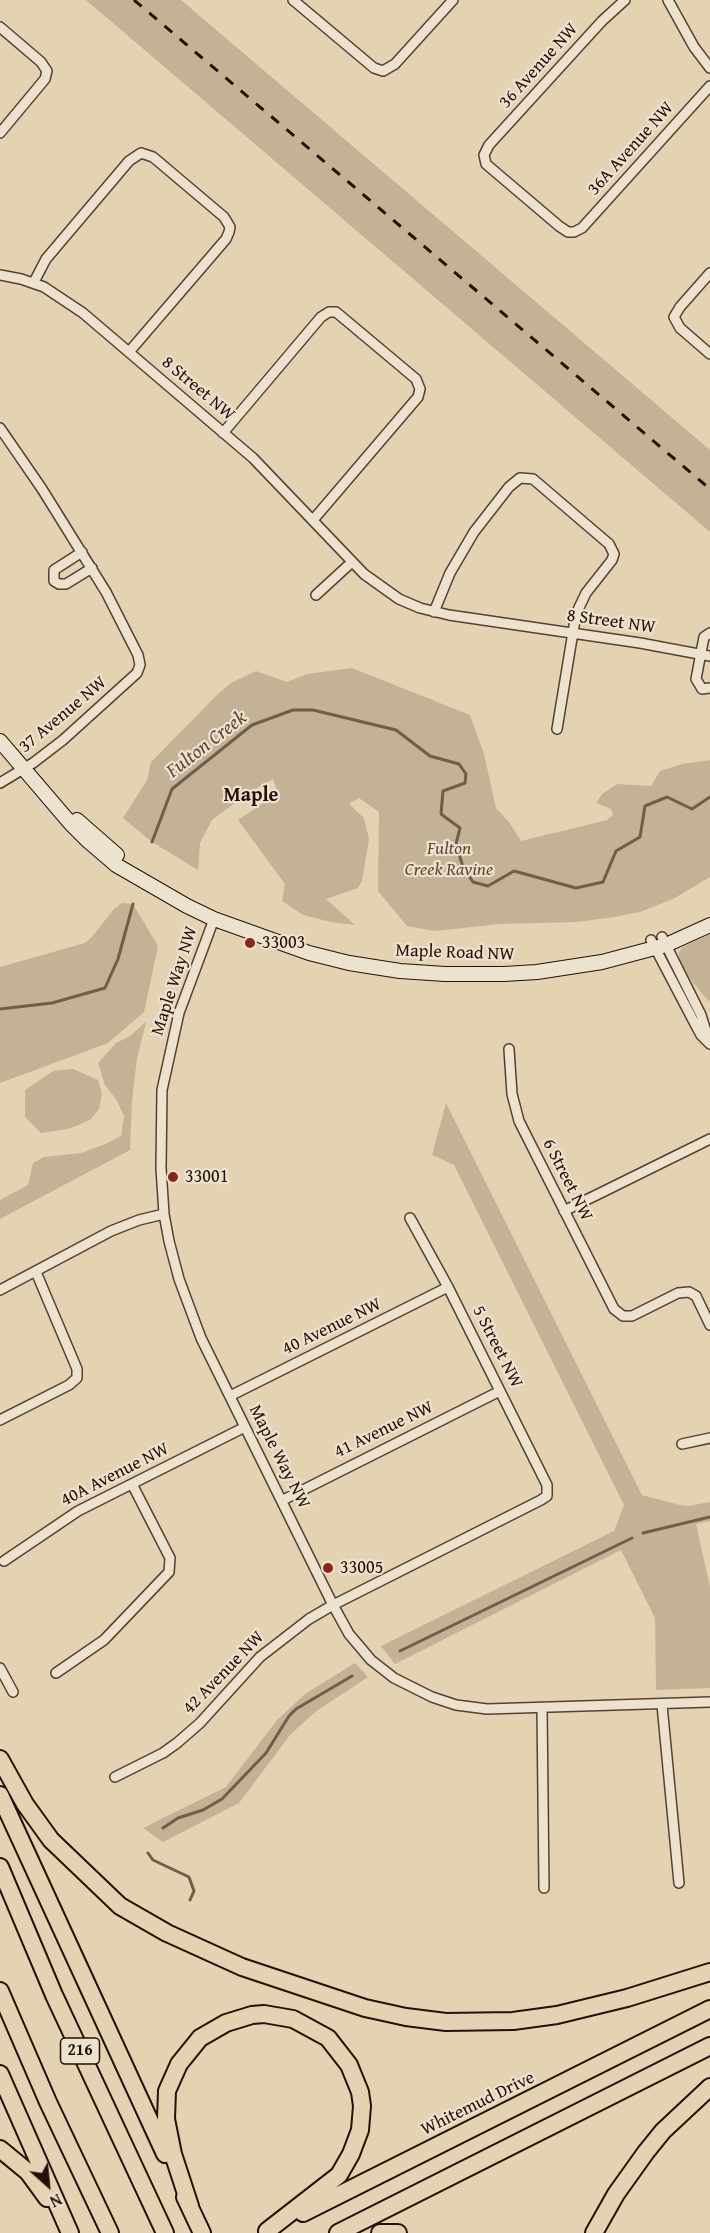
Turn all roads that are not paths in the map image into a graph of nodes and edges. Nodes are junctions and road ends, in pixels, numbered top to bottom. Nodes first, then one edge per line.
1 (293, 0) edge
2 (453, 0) edge
3 (625, 0) edge
4 (668, 0) edge
5 (0, 27) edge
6 (710, 68) edge
7 (710, 86) edge
8 (0, 133) edge
9 (574, 232) joint
10 (710, 273) edge
11 (0, 274) edge
12 (34, 282) junction
13 (129, 352) junction
14 (710, 354) edge
15 (0, 428) edge
16 (224, 433) junction
17 (313, 520) junction
18 (82, 552) junction
19 (352, 562) junction
20 (92, 568) junction
21 (316, 595) dead end
22 (434, 612) junction
23 (572, 633) junction
24 (710, 633) edge
25 (705, 654) edge
26 (710, 688) edge
27 (557, 729) dead end
28 (0, 741) edge
29 (23, 770) junction
30 (0, 783) edge
31 (710, 917) edge
32 (214, 919) junction
33 (710, 925) edge
34 (659, 942) junction
35 (710, 1043) edge
36 (509, 1049) dead end
37 (710, 1139) edge
38 (564, 1211) junction
39 (164, 1214) junction
40 (410, 1218) dead end
41 (36, 1272) junction
42 (448, 1287) junction
43 (0, 1290) edge
44 (710, 1325) edge
45 (500, 1391) junction
46 (230, 1396) junction
47 (0, 1420) edge
48 (245, 1427) junction
49 (710, 1438) edge
50 (682, 1444) dead end
51 (132, 1484) junction
52 (548, 1493) joint
53 (282, 1500) junction
54 (4, 1561) dead end
55 (333, 1605) junction
56 (0, 1668) edge
57 (56, 1673) dead end
58 (13, 1692) dead end
59 (710, 1702) edge
60 (662, 1705) junction
61 (542, 1708) junction
62 (0, 1759) edge
63 (115, 1777) dead end
64 (0, 1795) edge
65 (0, 1867) edge
66 (679, 1883) dead end
67 (544, 1888) dead end
68 (710, 1972) edge
69 (0, 1991) edge
70 (710, 2009) edge
71 (710, 2046) edge
72 (0, 2074) edge
73 (710, 2087) edge
74 (0, 2149) edge
75 (190, 2206) junction
76 (265, 2232) edge
77 (69, 2233) edge
78 (110, 2233) edge
79 (165, 2233) edge
80 (202, 2233) edge
81 (338, 2233) edge
82 (380, 2233) edge
83 (398, 2233) edge
84 (594, 2233) edge

1 - 2 street
3 - 9 street, 36 Avenue NW
4 - 6 street
5 - 8 street
7 - 9 street, 36A Avenue NW
10 - 14 street
11 - 12 street, 8 Street NW
12 - 13 street, 8 Street NW
12 - 13 street
13 - 16 street, 8 Street NW
15 - 18 street
16 - 17 street, 8 Street NW
16 - 17 street
17 - 19 street, 8 Street NW
18 - 20 street
18 - 20 street
19 - 21 street
19 - 22 street, 8 Street NW
20 - 29 street, 37 Avenue NW
22 - 23 street, 8 Street NW
22 - 23 street
23 - 25 street, 8 Street NW
23 - 27 street
24 - 25 street
25 - 26 street
28 - 29 street, Maple Road NW
29 - 30 street, 37 Avenue NW
29 - 32 street, Maple Road NW
31 - 34 street, Maple Road NW
32 - 34 street, Maple Road NW
32 - 39 street, Maple Way NW
33 - 34 street, Maple Road NW
34 - 35 street
36 - 38 street, 6 Street NW
37 - 38 street
38 - 44 street, 6 Street NW
39 - 41 street
39 - 46 street, Maple Way NW
40 - 42 street, 5 Street NW
41 - 43 street
41 - 47 street
42 - 45 street, 5 Street NW
42 - 46 street, 40 Avenue NW
45 - 52 street, 5 Street NW
45 - 53 street, 41 Avenue NW
46 - 48 street, Maple Way NW
48 - 51 street, 40A Avenue NW
48 - 53 street, Maple Way NW
49 - 50 street
51 - 54 street, 40A Avenue NW
51 - 57 street
52 - 55 street, 42 Avenue NW
53 - 55 street, Maple Way NW
55 - 61 street, Maple Way NW
55 - 63 street, 42 Avenue NW
56 - 58 street
59 - 60 street, Maple Way NW
60 - 61 street, Maple Way NW
60 - 66 street
61 - 67 street
62 - 68 highway
64 - 75 highway
65 - 79 highway, 216
69 - 78 highway, 216
70 - 76 highway, Whitemud Drive
71 - 81 highway
72 - 77 highway
73 - 84 highway
74 - 77 highway
75 - 76 highway
75 - 80 highway
82 - 83 highway

